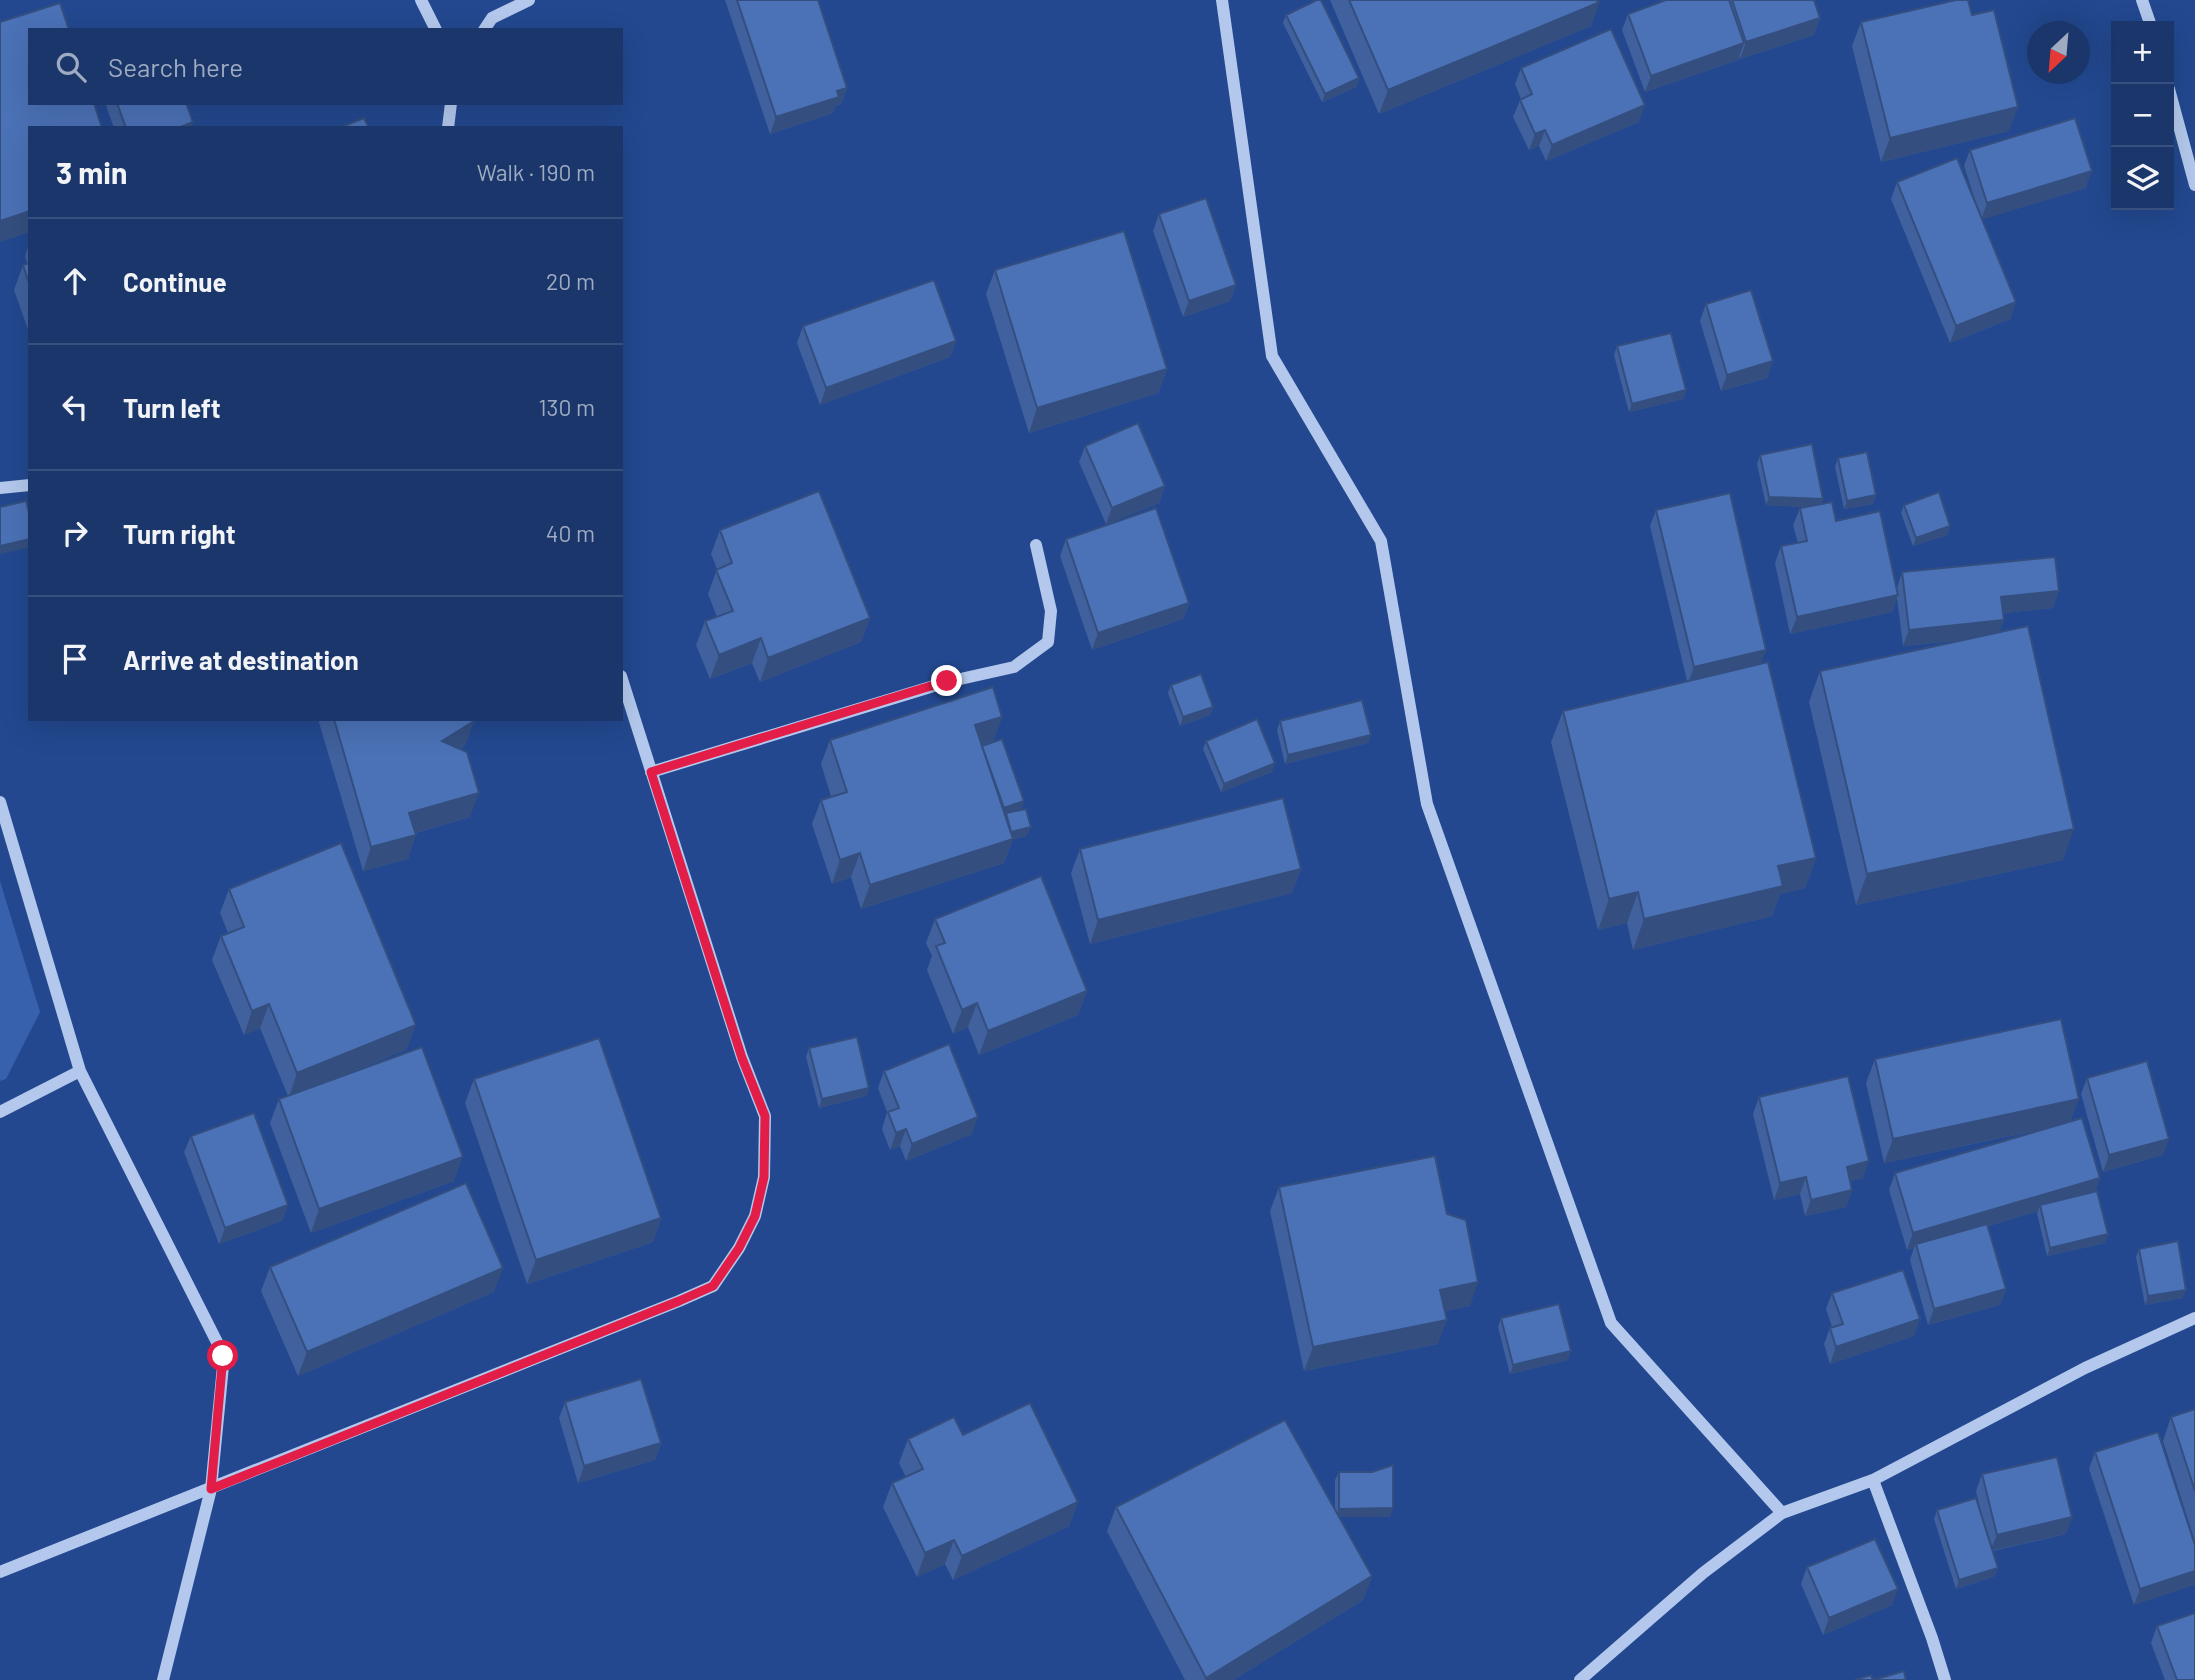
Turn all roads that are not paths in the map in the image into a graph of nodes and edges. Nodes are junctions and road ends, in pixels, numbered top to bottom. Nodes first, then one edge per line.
1 (421, 0) edge
2 (529, 0) edge
3 (1222, 0) edge
4 (2142, 0) edge
5 (2149, 21) edge
6 (435, 28) edge
7 (485, 28) edge
8 (451, 105) edge
9 (2174, 107) edge
10 (448, 126) edge
11 (2195, 185) edge
12 (28, 485) edge
13 (0, 488) edge
14 (1036, 545) dead end
15 (623, 682) edge
16 (651, 772) junction
17 (0, 802) edge
18 (80, 1071) junction
19 (0, 1112) edge
20 (2195, 1318) edge
21 (1873, 1480) junction
22 (211, 1489) junction
23 (1782, 1513) junction
24 (0, 1572) edge
25 (163, 1680) edge
26 (1580, 1680) edge
27 (1945, 1680) edge

1 - 6 street
2 - 7 street
3 - 23 street
4 - 5 street
8 - 10 street
9 - 11 street
12 - 13 street
14 - 16 street
15 - 16 street
16 - 22 street
17 - 18 street
18 - 19 street
18 - 22 street
20 - 21 street
21 - 23 street
21 - 27 street
22 - 24 street
22 - 25 street
23 - 26 street

